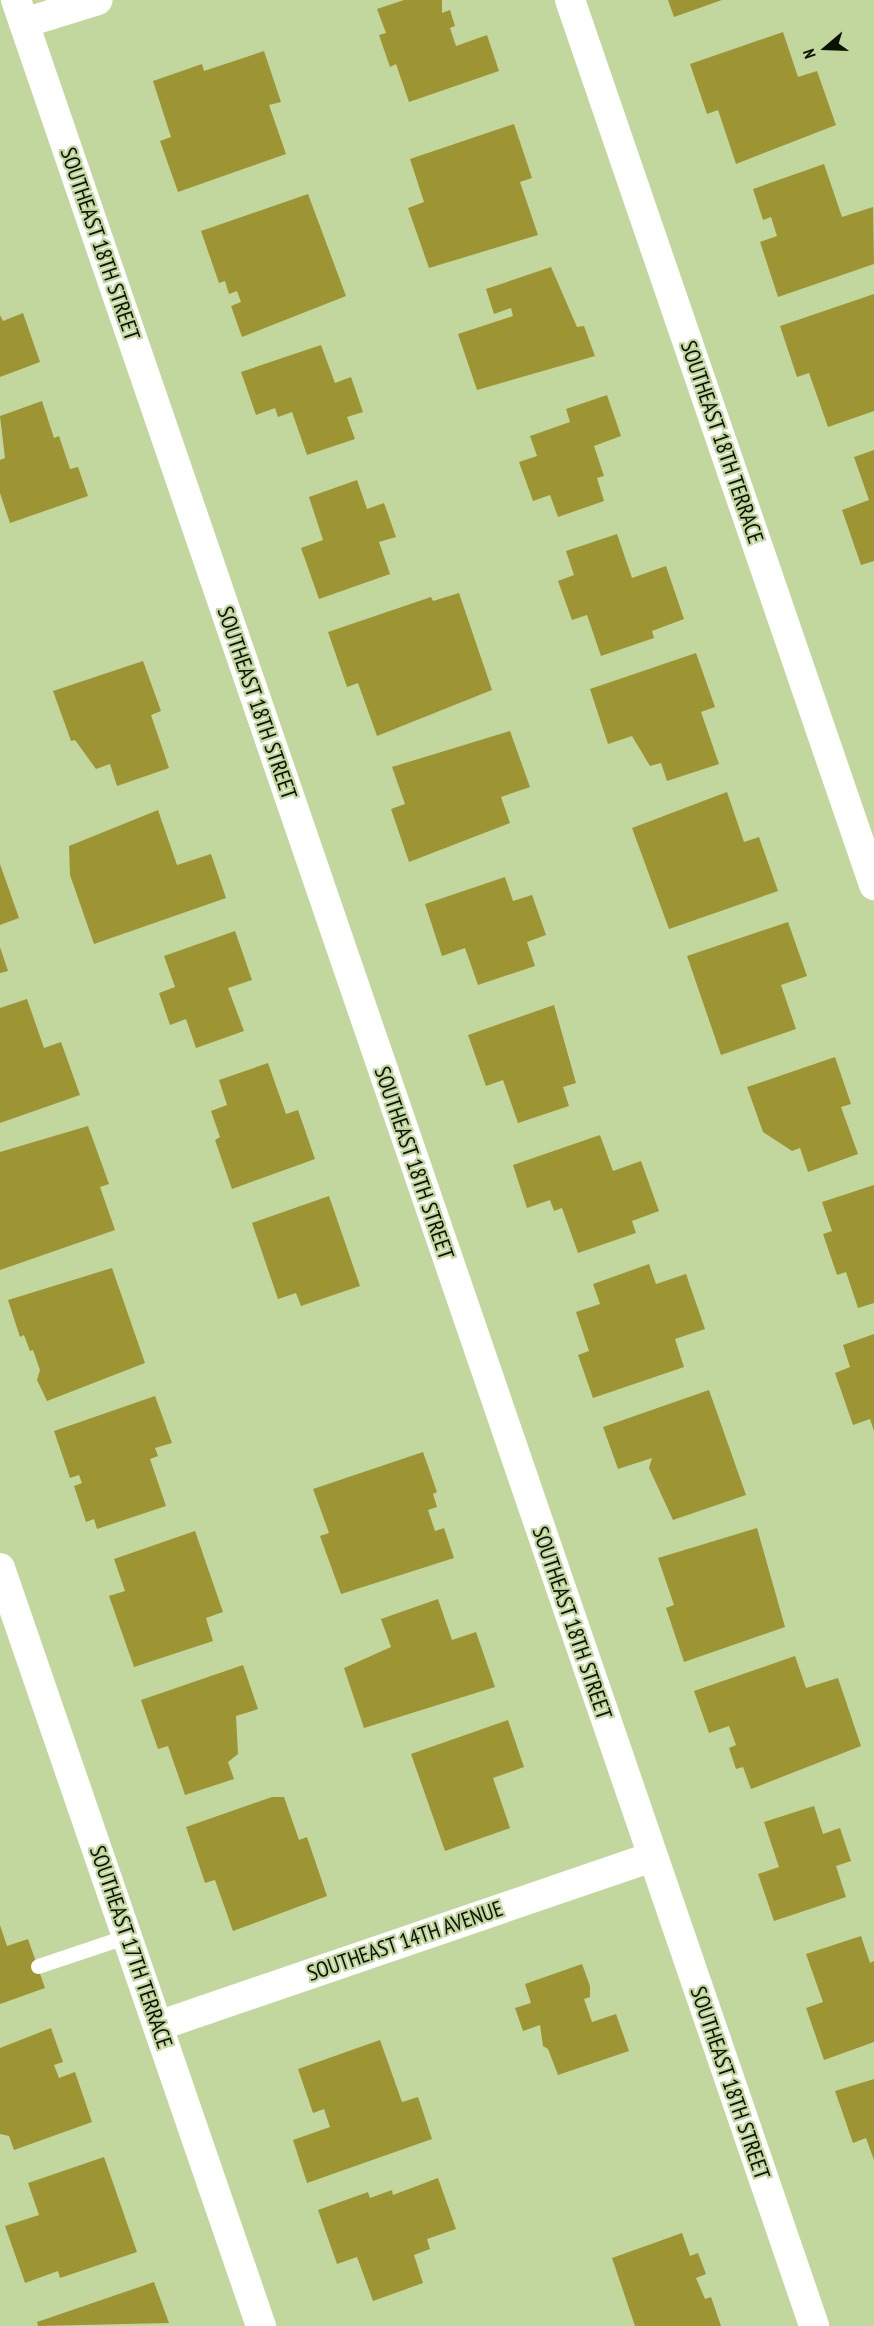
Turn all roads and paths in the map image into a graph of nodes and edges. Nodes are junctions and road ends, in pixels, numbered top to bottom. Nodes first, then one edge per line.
1 (98, 0) edge
2 (570, 0) edge
3 (20, 11) edge
4 (874, 885) edge
5 (0, 1568) edge
6 (652, 1857) junction
7 (127, 1936) junction
8 (38, 1966) dead end
9 (158, 2026) junction
10 (261, 2326) edge
11 (814, 2326) edge

1 - 3 street
2 - 4 street, SOUTHEAST 18TH TERRACE
3 - 6 street, SOUTHEAST 18TH STREET
5 - 7 street, SOUTHEAST 17TH TERRACE
6 - 9 street, SOUTHEAST 14TH AVENUE
6 - 11 street, SOUTHEAST 18TH STREET
7 - 8 lane
7 - 9 street, SOUTHEAST 17TH TERRACE
9 - 10 street, SOUTHEAST 17TH TERRACE

